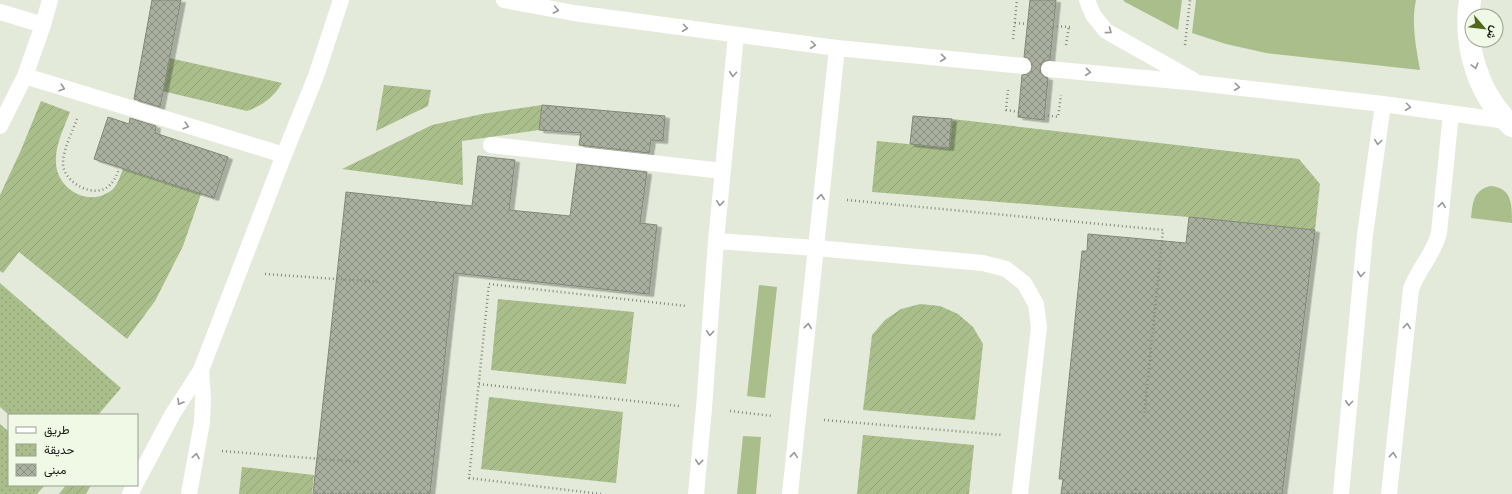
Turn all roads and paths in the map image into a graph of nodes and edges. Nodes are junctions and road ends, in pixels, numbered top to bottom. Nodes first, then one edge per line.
1 (50, 0) edge
2 (341, 0) edge
3 (504, 0) edge
4 (1087, 0) edge
5 (1190, 0) edge
6 (1470, 0) edge
7 (574, 7) edge
8 (0, 12) edge
9 (1015, 24) dead end
10 (1028, 24) dead end
11 (43, 25) junction
12 (736, 35) junction
13 (837, 48) junction
14 (1023, 66) dead end
15 (1049, 69) dead end
16 (1182, 74) junction
17 (25, 76) junction
18 (1198, 83) junction
19 (85, 95) junction
20 (1383, 104) junction
21 (1451, 113) junction
22 (1509, 124) edge
23 (0, 126) edge
24 (491, 145) dead end
25 (284, 155) junction
26 (120, 169) dead end
27 (724, 171) junction
28 (821, 198) junction
29 (716, 240) junction
30 (816, 248) junction
31 (239, 272) junction
32 (379, 282) dead end
33 (712, 309) junction
34 (201, 370) junction
35 (479, 384) junction
36 (704, 408) junction
37 (1144, 417) dead end
38 (798, 418) junction
39 (1027, 437) junction
40 (198, 449) junction
41 (359, 462) dead end
42 (138, 479) edge
43 (1136, 486) dead end
44 (189, 494) edge
45 (601, 494) edge
46 (696, 494) edge
47 (790, 494) edge
48 (1020, 494) edge
49 (1135, 494) edge
50 (1341, 494) edge
51 (1388, 494) edge

1 - 11 lane
2 - 25 lane
3 -> 7 lane
4 -> 16 lane
5 - 16 path
6 -> 22 street
7 -> 12 lane
8 - 11 lane
9 - 10 path
11 - 17 lane
12 -> 13 lane
12 -> 27 lane
13 -> 14 lane
28 -> 13 lane
15 -> 18 lane
16 - 18 lane
17 -> 19 lane
17 - 23 lane
18 -> 20 lane
19 -> 25 lane
19 - 26 path
20 -> 21 lane
20 -> 50 lane
21 - 22 lane
51 -> 21 lane
24 - 27 lane
25 - 31 lane
27 -> 29 lane
28 - 30 lane
28 - 37 path
29 - 30 lane
29 - 33 lane
38 -> 30 lane
30 - 39 lane
31 - 32 path
31 - 34 lane
33 - 35 path
33 -> 36 lane
34 - 40 lane
34 -> 42 lane
35 - 36 path
35 - 45 path
36 - 38 path
36 -> 46 lane
38 - 39 path
47 -> 38 lane
39 - 48 lane
40 - 41 path
44 -> 40 lane
43 - 49 path

